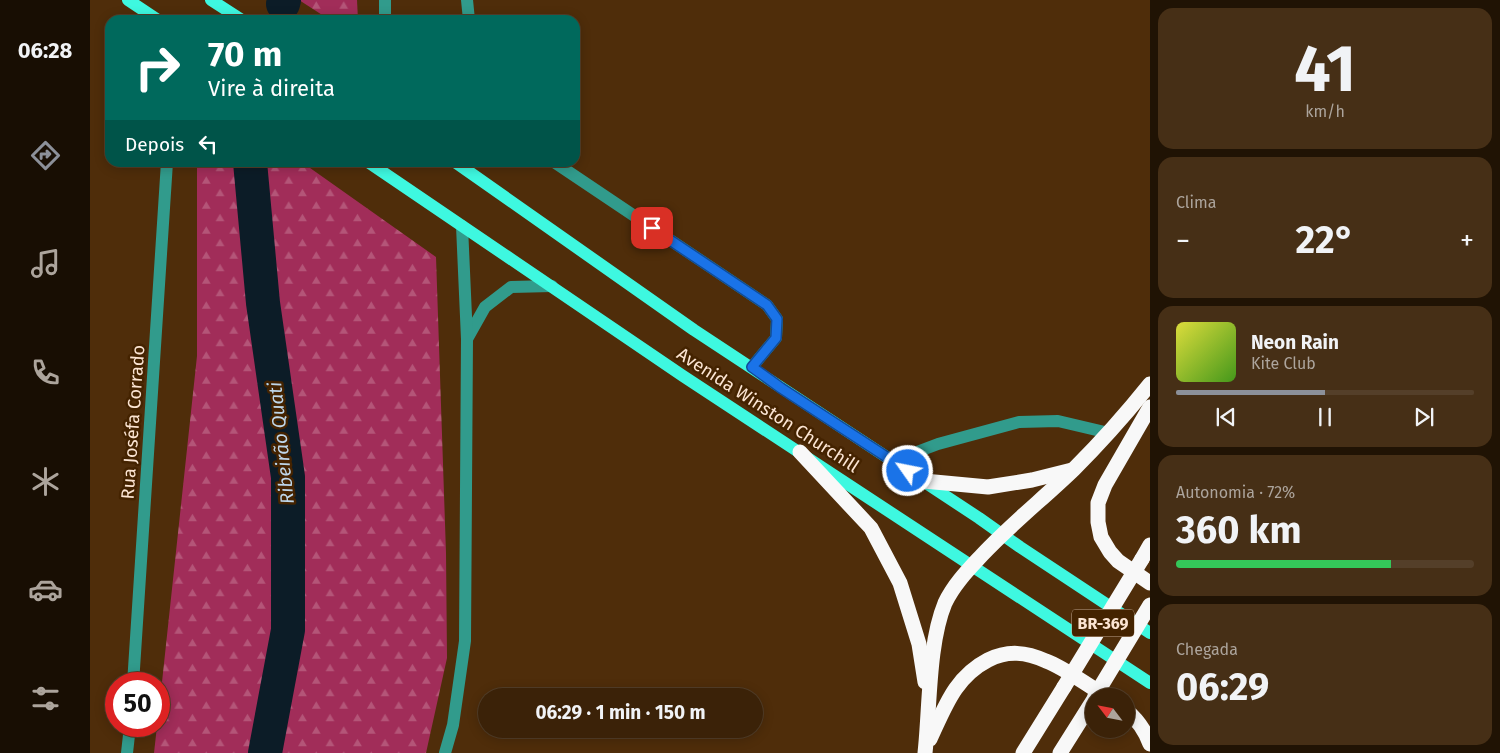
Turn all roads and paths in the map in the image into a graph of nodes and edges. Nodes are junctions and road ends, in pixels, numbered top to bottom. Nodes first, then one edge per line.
1 (128, 0) edge
2 (211, 0) edge
3 (385, 0) edge
4 (467, 0) edge
5 (150, 15) edge
6 (234, 15) edge
7 (385, 15) edge
8 (468, 15) edge
9 (167, 167) edge
10 (375, 167) edge
11 (462, 167) edge
12 (561, 167) edge
13 (462, 226) junction
14 (552, 286) junction
15 (467, 339) junction
16 (752, 367) junction
17 (1150, 384) edge
18 (1150, 407) edge
19 (1109, 433) junction
20 (800, 452) junction
21 (892, 461) junction
22 (1073, 470) junction
23 (924, 481) junction
24 (1002, 535) junction
25 (1150, 545) edge
26 (972, 566) junction
27 (1150, 583) edge
28 (1150, 605) edge
29 (1150, 633) edge
30 (134, 672) edge
31 (1150, 683) edge
32 (1093, 688) edge
33 (1100, 688) edge
34 (929, 712) junction
35 (1085, 713) edge
36 (1135, 718) edge
37 (129, 737) edge
38 (1150, 744) edge
39 (925, 752) edge
40 (127, 753) edge
41 (445, 753) edge
42 (1023, 753) edge
43 (1060, 753) edge

1 - 5 main road
2 - 6 main road
3 - 7 street
4 - 8 street
9 - 30 street, Rua Joséfa Corrado
10 - 13 main road, Avenida Winston Churchill
11 - 16 main road, Avenida Winston Churchill
12 - 16 street
13 - 14 main road, Avenida Winston Churchill
13 - 15 street
14 - 15 street
14 - 20 main road, Avenida Winston Churchill
15 - 41 street
16 - 21 main road, Avenida Winston Churchill
17 - 19 highway
18 - 27 highway
19 - 21 street
19 - 22 highway
20 - 26 main road, Avenida Winston Churchill
20 - 34 highway
21 - 23 main road, Avenida Winston Churchill
22 - 23 highway
22 - 24 highway
23 - 24 main road, Avenida Winston Churchill
24 - 26 highway
24 - 29 main road, Avenida Winston Churchill
25 - 42 highway, BR-369, bridge
26 - 31 main road, Avenida Winston Churchill
26 - 34 highway
28 - 33 highway, BR-369, bridge
32 - 39 highway
34 - 39 highway
35 - 43 highway, BR-369
36 - 38 highway
37 - 40 street

